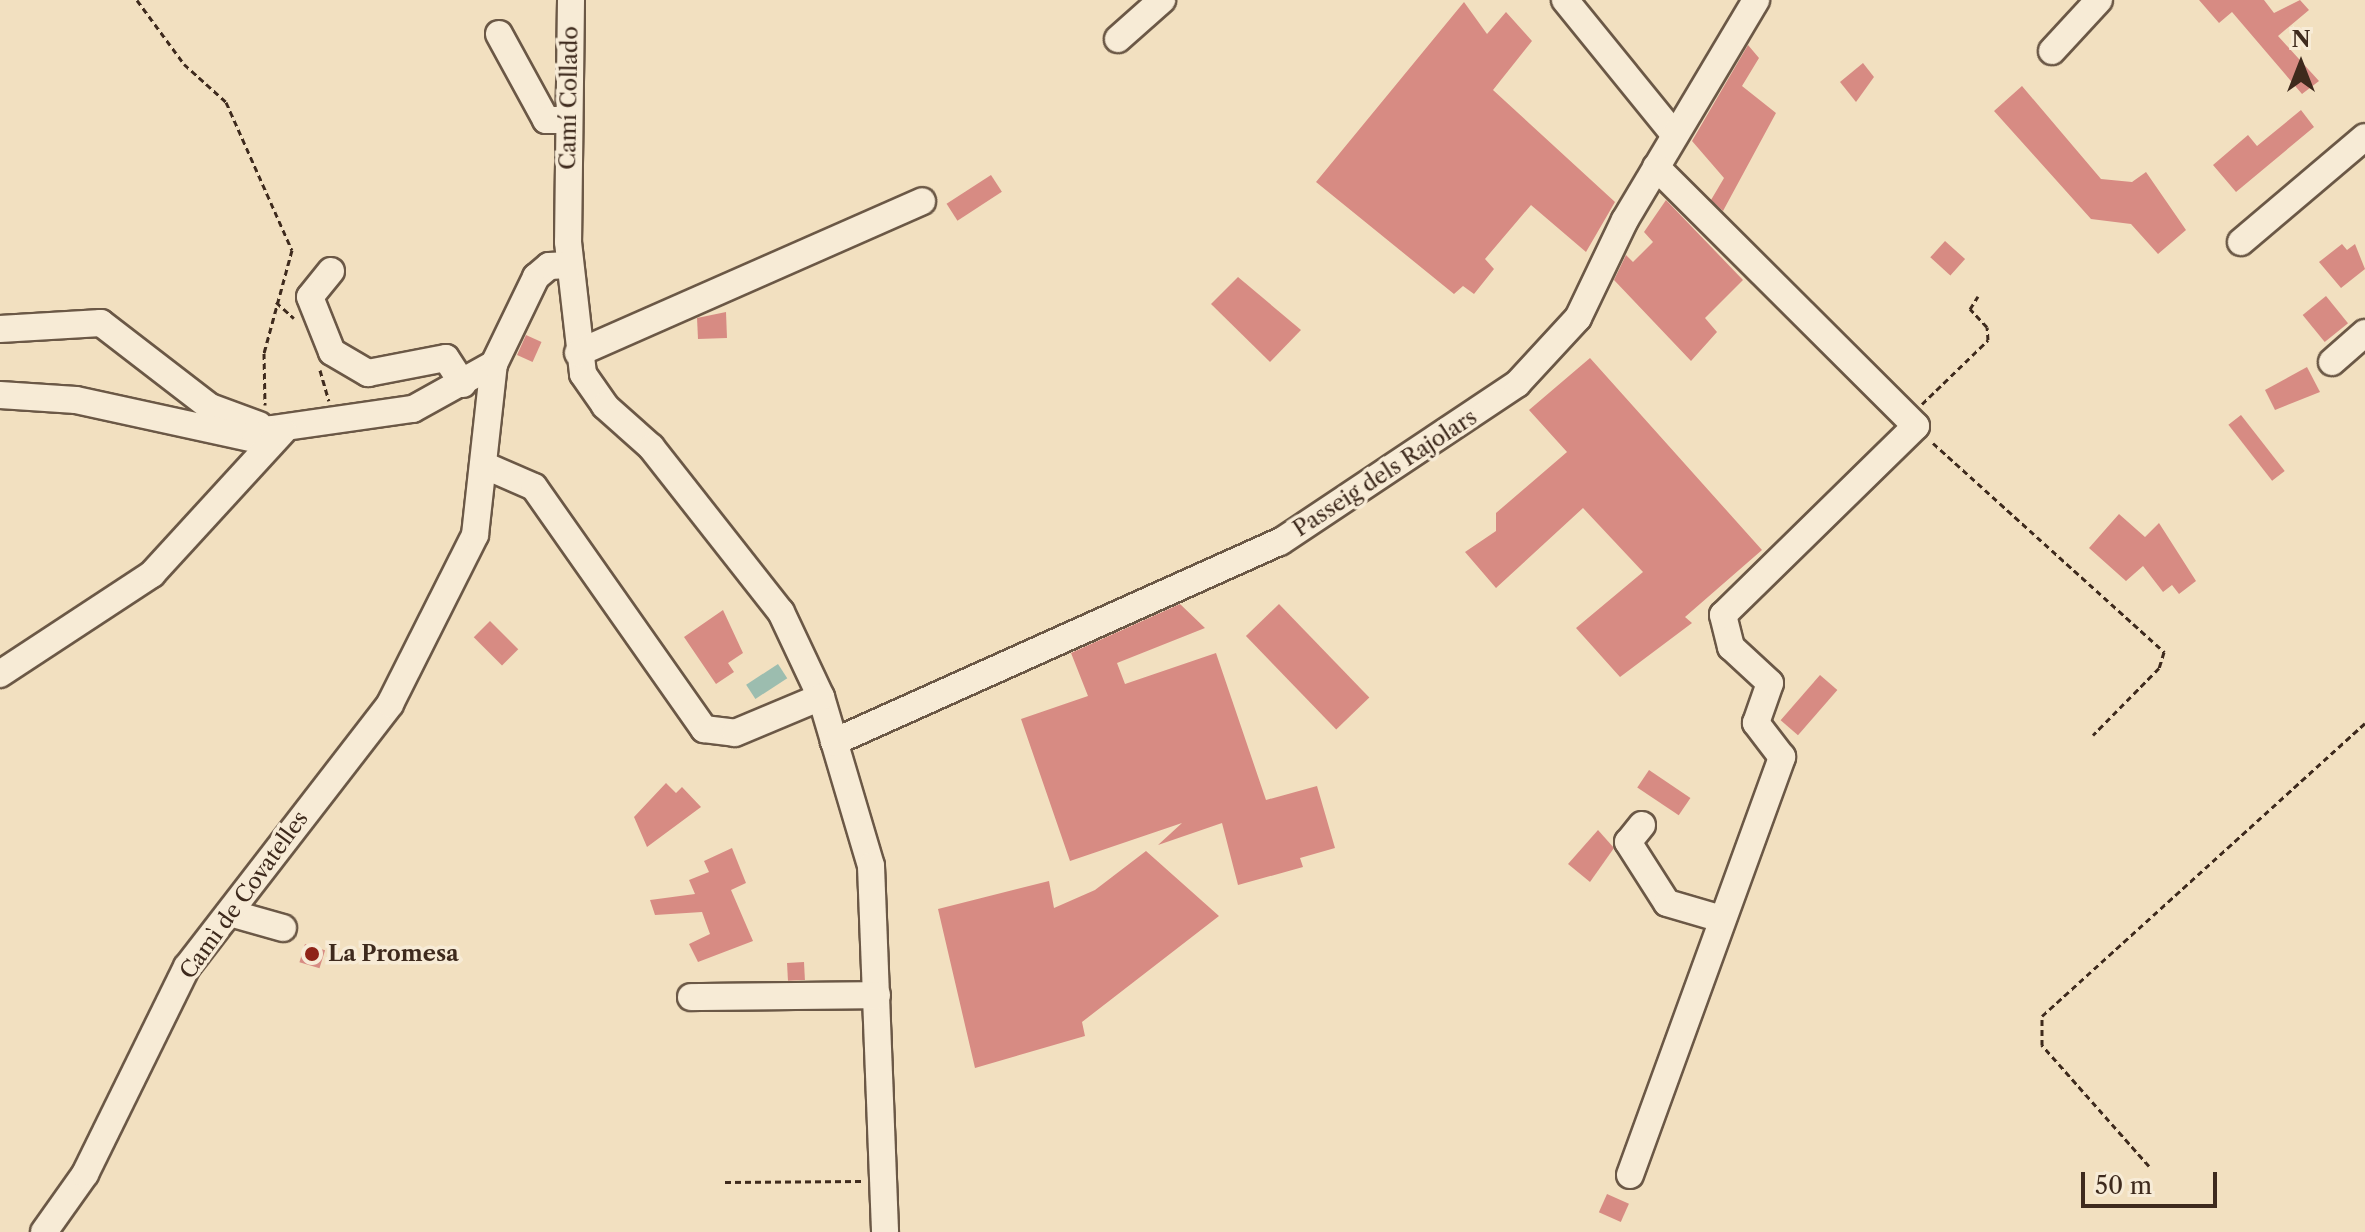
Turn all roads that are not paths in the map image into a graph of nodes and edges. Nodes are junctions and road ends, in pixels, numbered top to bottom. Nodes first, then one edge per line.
1 (571, 0) edge
2 (1162, 0) edge
3 (1565, 0) edge
4 (1756, 0) edge
5 (2099, 0) edge
6 (499, 34) dead end
7 (1118, 39) dead end
8 (2052, 51) dead end
9 (569, 120) junction
10 (1674, 134) junction
11 (2365, 137) edge
12 (1656, 167) junction
13 (922, 201) dead end
14 (2241, 242) dead end
15 (569, 265) junction
16 (331, 271) dead end
17 (0, 329) edge
18 (2365, 333) edge
19 (578, 353) junction
20 (2332, 362) dead end
21 (494, 364) junction
22 (463, 384) junction
23 (0, 395) edge
24 (274, 428) junction
25 (486, 466) junction
26 (0, 674) edge
27 (821, 697) junction
28 (834, 742) junction
29 (1642, 825) dead end
30 (230, 913) junction
31 (1722, 919) junction
32 (283, 928) dead end
33 (877, 995) junction
34 (691, 997) dead end
35 (1630, 1175) dead end
36 (44, 1232) edge
37 (885, 1232) edge

1 - 9 street, Camí Collado
2 - 7 street
3 - 10 street
4 - 10 street, Passeig dels Rajolars
5 - 8 street
6 - 9 street
9 - 15 street, Camí Collado
10 - 12 street, Passeig dels Rajolars
11 - 14 street
12 - 28 street, Passeig dels Rajolars
12 - 31 street
13 - 19 street
15 - 19 street, Camí Collado
15 - 21 street
16 - 22 street
17 - 24 street
18 - 20 street
19 - 27 street, Camí Collado
21 - 22 street
21 - 25 street, Camì de Covatelles
22 - 24 street
23 - 24 street
24 - 26 street
25 - 27 street
25 - 30 street, Camì de Covatelles
27 - 28 street, Camí Collado
28 - 33 street, Camí Collado
29 - 31 street
30 - 32 street
30 - 36 street, Camì de Covatelles
31 - 35 street
33 - 34 street
33 - 37 street, Camí Collado

